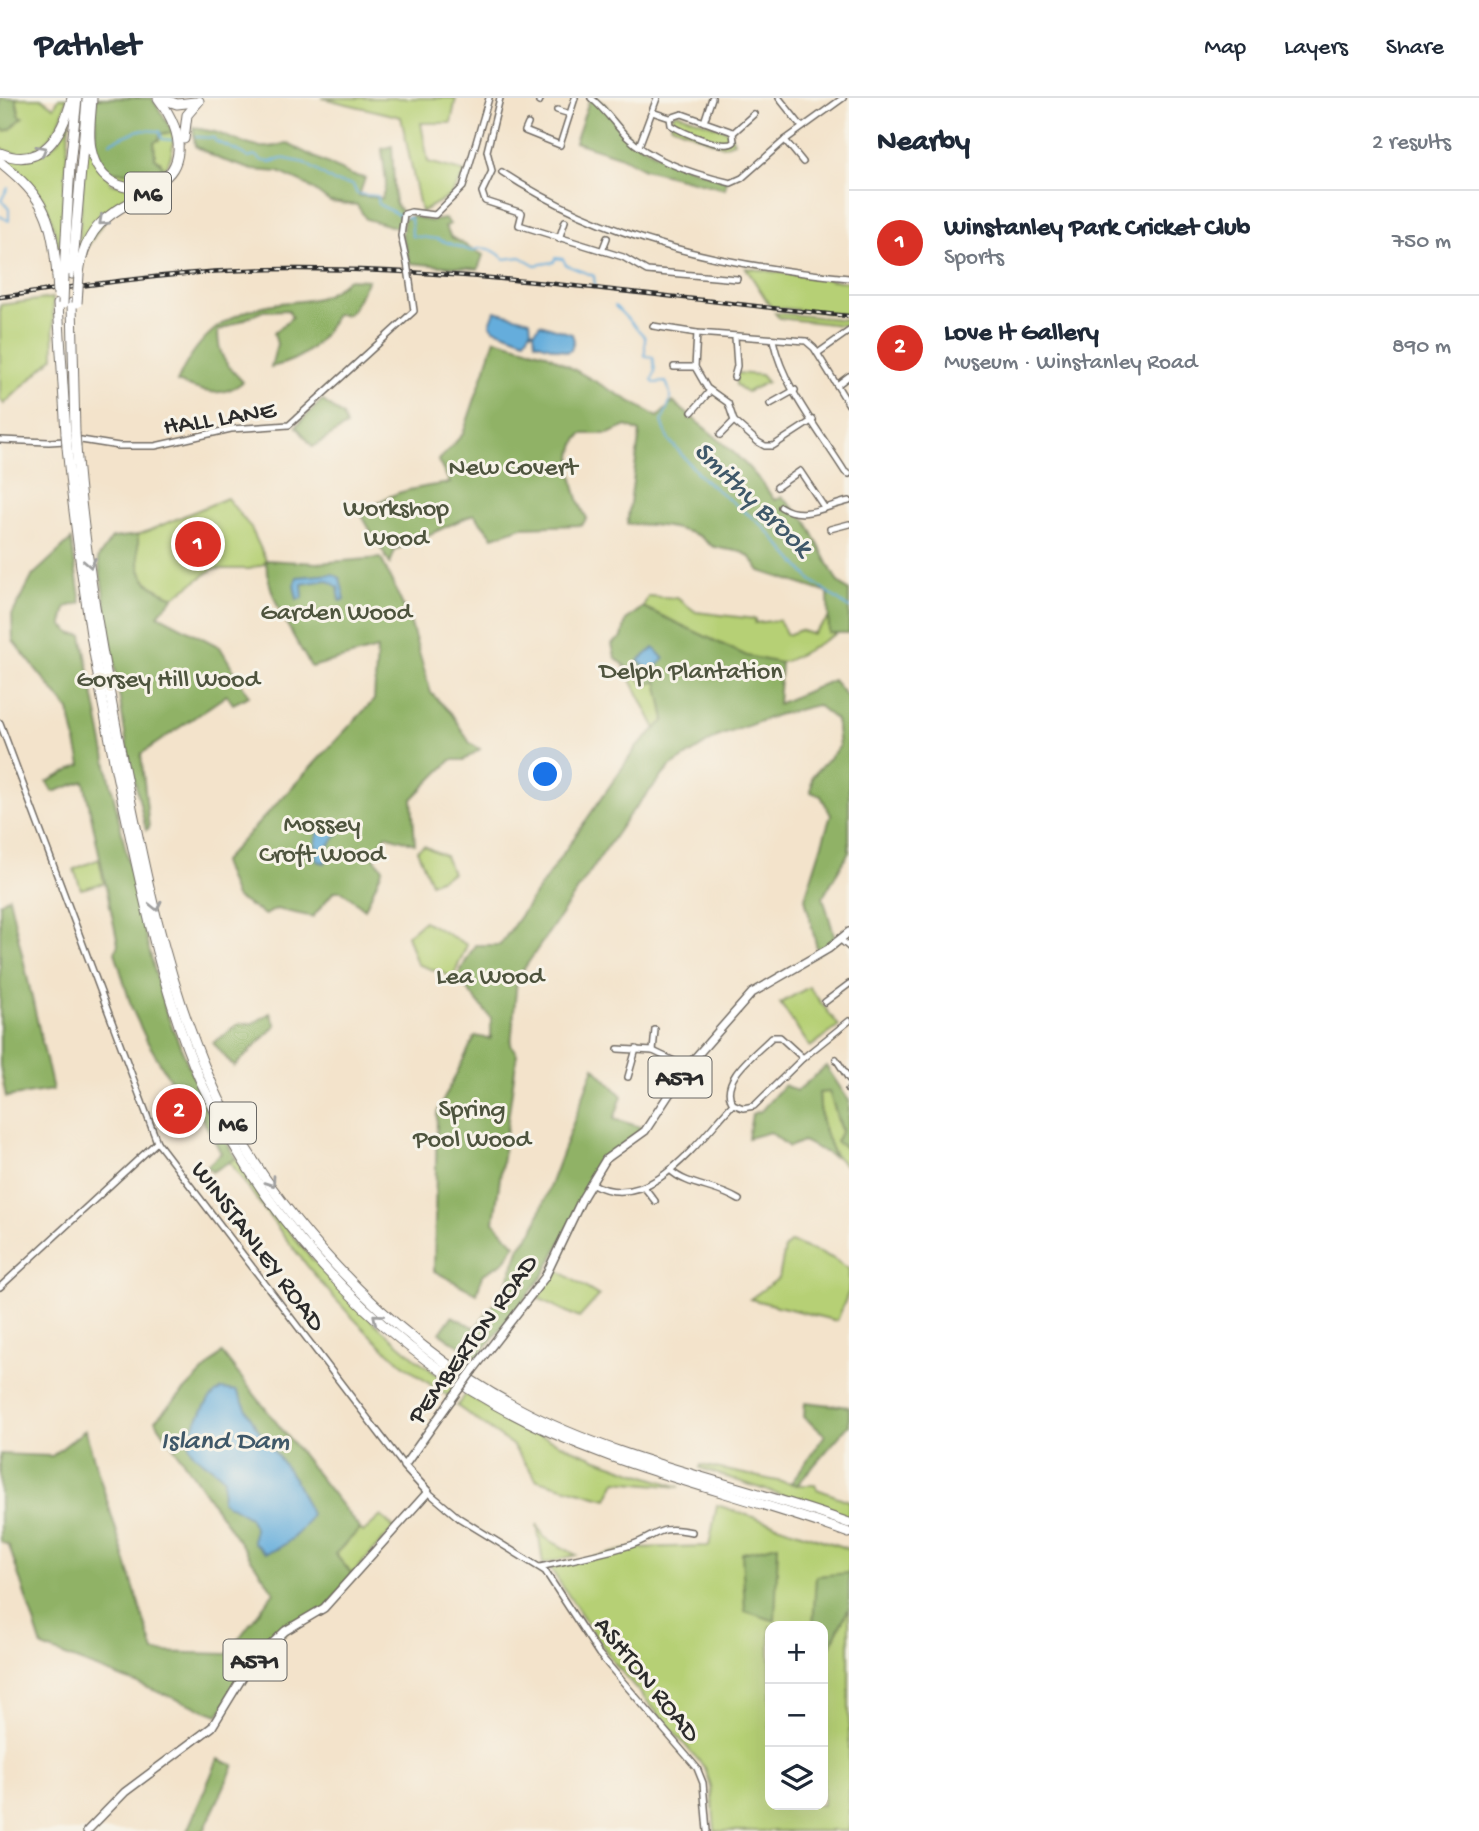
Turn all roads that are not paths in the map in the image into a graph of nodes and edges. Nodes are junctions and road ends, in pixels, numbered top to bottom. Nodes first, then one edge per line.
1 (72, 98) edge
2 (78, 98) edge
3 (87, 98) edge
4 (92, 98) edge
5 (159, 98) edge
6 (489, 98) edge
7 (500, 98) edge
8 (575, 98) edge
9 (591, 98) edge
10 (657, 98) edge
11 (712, 98) edge
12 (779, 98) edge
13 (843, 98) edge
14 (201, 99) edge
15 (599, 100) edge
16 (557, 110) dead end
17 (652, 112) junction
18 (570, 114) junction
19 (754, 114) dead end
20 (670, 118) junction
21 (704, 122) junction
22 (528, 124) dead end
23 (802, 127) junction
24 (733, 133) junction
25 (785, 140) junction
26 (639, 146) junction
27 (0, 153) edge
28 (0, 162) edge
29 (803, 162) dead end
30 (502, 172) dead end
31 (566, 221) dead end
32 (607, 238) dead end
33 (559, 239) junction
34 (602, 251) junction
35 (68, 275) junction
36 (734, 277) dead end
37 (849, 278) edge
38 (67, 304) junction
39 (653, 326) dead end
40 (849, 331) edge
41 (697, 333) junction
42 (735, 337) junction
43 (773, 340) junction
44 (818, 353) junction
45 (674, 367) dead end
46 (695, 367) junction
47 (849, 376) edge
48 (734, 377) dead end
49 (837, 385) junction
50 (795, 390) junction
51 (710, 391) junction
52 (770, 404) dead end
53 (849, 405) edge
54 (692, 412) dead end
55 (813, 420) junction
56 (734, 421) junction
57 (720, 435) dead end
58 (0, 440) edge
59 (849, 474) edge
60 (777, 487) dead end
61 (849, 501) edge
62 (824, 507) junction
63 (780, 508) dead end
64 (849, 524) edge
65 (830, 529) dead end
66 (0, 723) edge
67 (849, 932) edge
68 (841, 940) junction
69 (849, 947) edge
70 (849, 984) edge
71 (825, 1002) dead end
72 (849, 1021) edge
73 (655, 1030) dead end
74 (618, 1049) dead end
75 (636, 1049) junction
76 (653, 1051) junction
77 (803, 1058) junction
78 (836, 1059) dead end
79 (687, 1067) junction
80 (628, 1077) dead end
81 (849, 1079) edge
82 (733, 1104) junction
83 (157, 1142) junction
84 (670, 1170) junction
85 (590, 1184) junction
86 (644, 1187) junction
87 (739, 1199) dead end
88 (655, 1201) dead end
89 (0, 1287) edge
90 (404, 1466) junction
91 (428, 1492) junction
92 (807, 1513) junction
93 (849, 1523) edge
94 (692, 1532) dead end
95 (849, 1533) edge
96 (540, 1567) junction
97 (87, 1831) edge
98 (707, 1831) edge

27 -> 1 highway
2 - 35 highway, M6
3 - 35 highway, M6
4 - 5 highway, M6
5 - 14 highway
6 - 58 street, HALL LANE, bridge
7 - 33 street
8 - 18 street
9 - 15 street
10 - 17 street
11 - 21 street
12 - 23 street
13 - 23 street
14 -> 35 highway, M6
15 - 26 street
16 - 18 street
17 - 20 street
17 - 26 street
18 - 22 street
19 - 24 street
20 - 21 street
20 - 24 street
21 - 24 street
23 - 25 street
25 - 26 street
25 - 29 street
28 - 35 highway, M6
30 - 37 street
31 - 33 street
32 - 34 street
33 - 34 street
34 - 36 street
35 - 38 highway, M6, bridge
35 - 38 highway, M6, bridge
38 - 92 highway, M6, bridge
39 - 41 street
40 - 44 street
41 - 42 street
41 - 46 street
42 - 43 street
42 - 48 street
43 - 44 street
43 - 50 street
44 - 49 street
45 - 46 street
46 - 51 street
47 - 49 street
49 - 53 street
50 - 52 street
50 - 55 street
51 - 54 street
51 - 56 street
55 - 56 street
55 - 59 street
56 - 57 street
60 - 62 street
61 - 62 street
62 - 63 street
64 - 65 street
66 - 83 street, WINSTANLEY ROAD
67 - 68 main road, PEMBERTON ROAD / A571
68 - 69 street
68 - 79 main road, PEMBERTON ROAD / A571
70 - 71 street
72 - 77 street
73 - 76 street
74 - 75 street
75 - 76 street
75 - 80 street
76 - 79 street
77 - 82 street
77 - 82 street
78 - 81 street
79 - 85 main road, PEMBERTON ROAD / A571
82 - 84 street
83 - 89 street
83 - 90 street, WINSTANLEY ROAD
84 - 86 street
84 - 87 street
85 - 86 street
85 - 90 main road, PEMBERTON ROAD / A571, bridge
86 - 88 street
90 - 91 main road, WINSTANLEY ROAD
91 - 96 street, ASHTON ROAD
91 - 97 main road, A571
92 - 93 highway, M6
92 - 95 highway, M6
94 - 96 street
96 - 98 street, ASHTON ROAD

